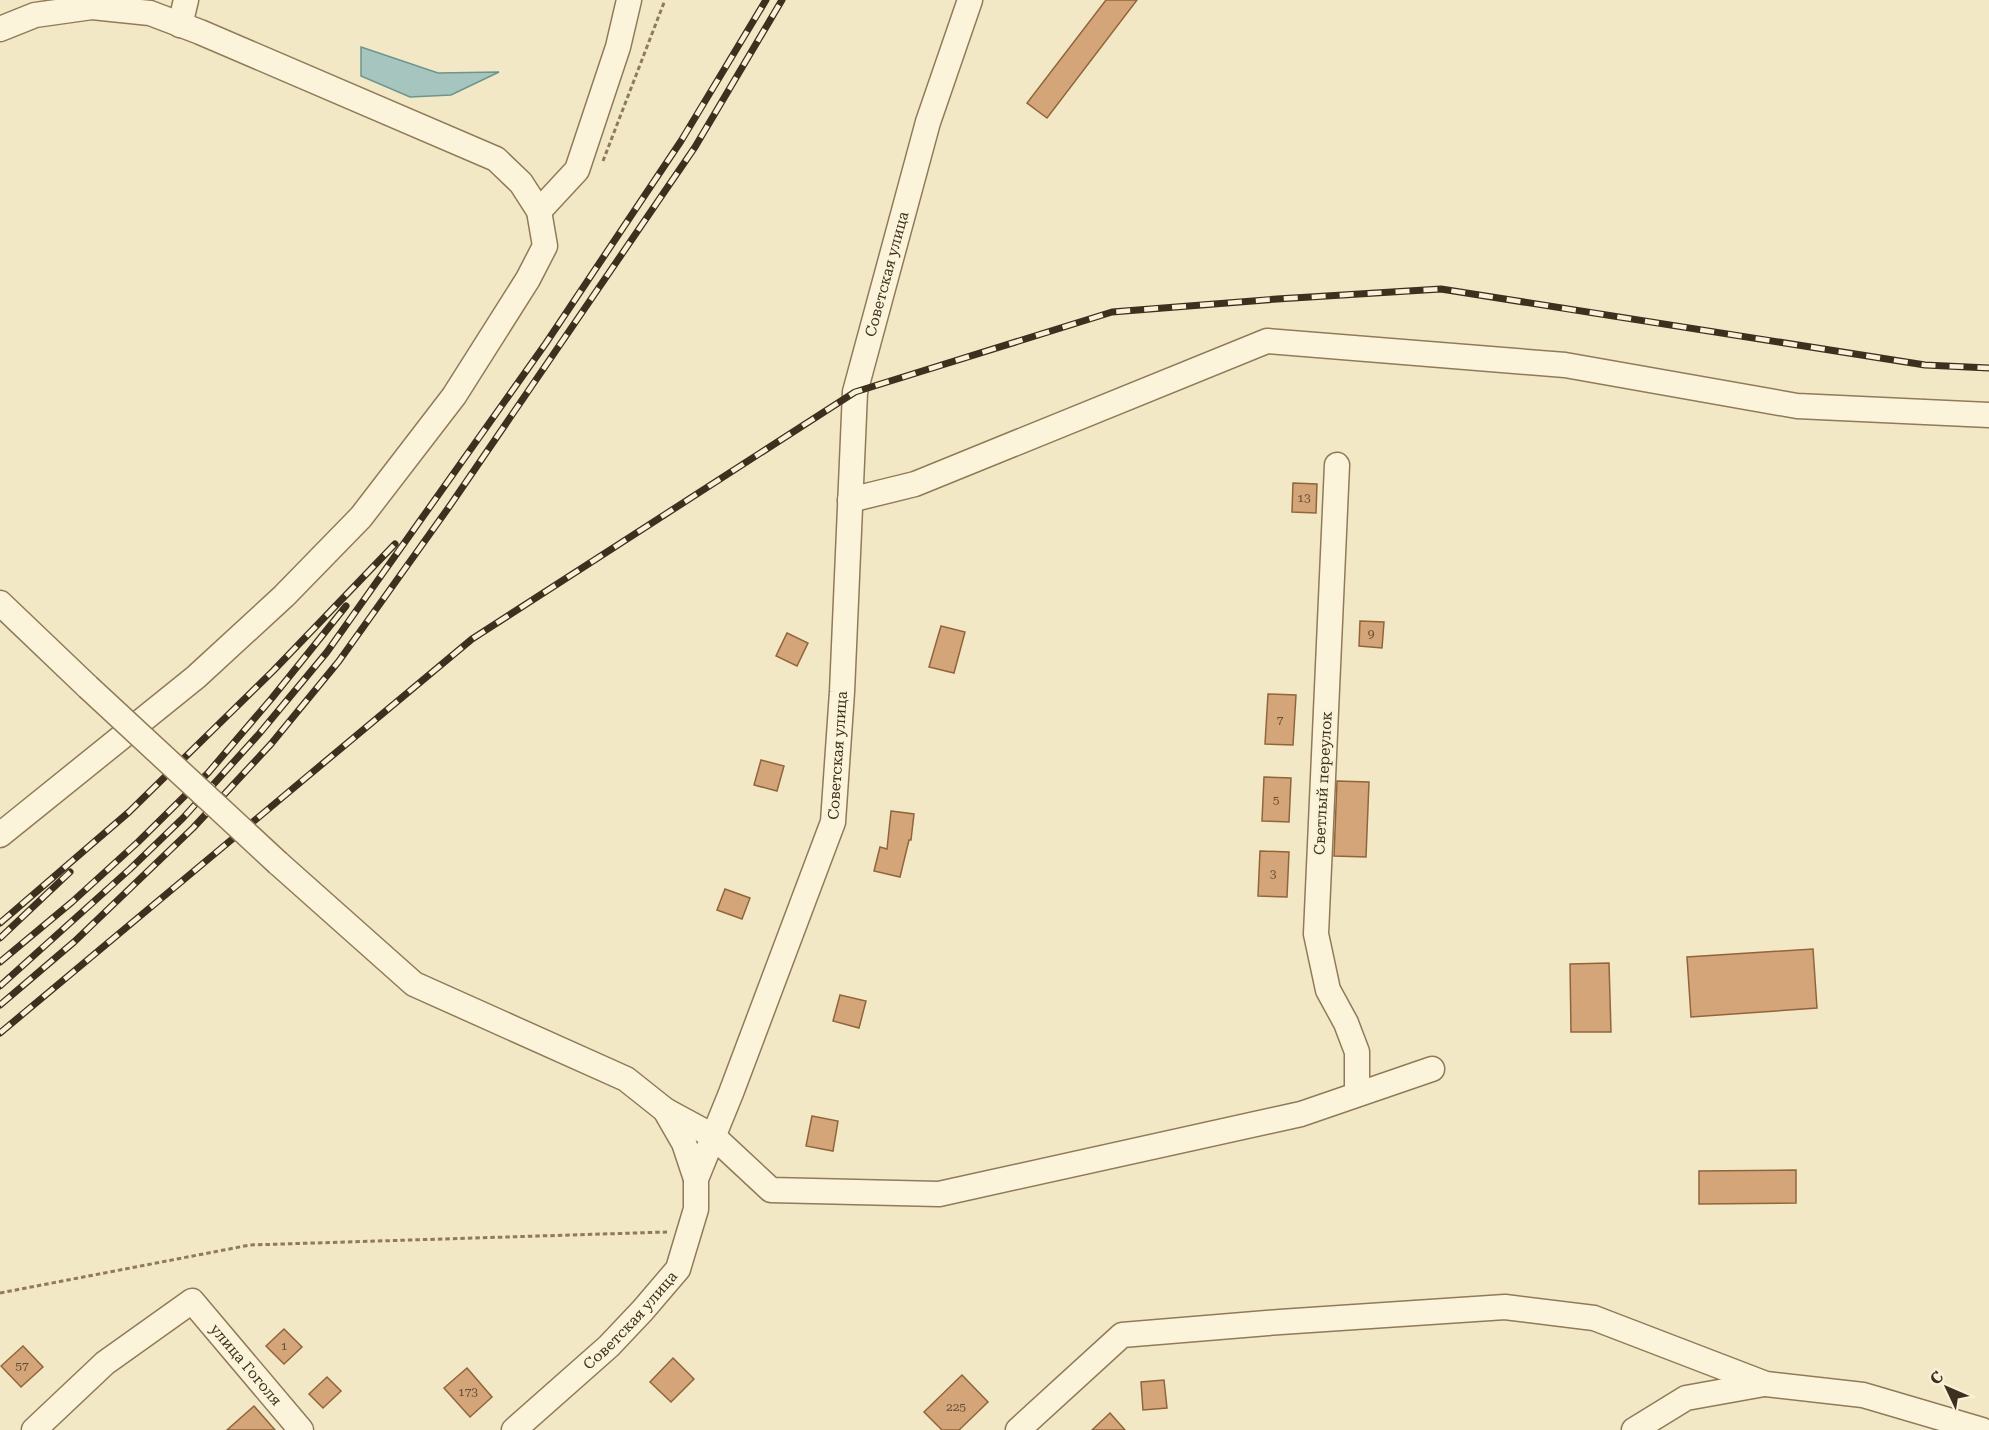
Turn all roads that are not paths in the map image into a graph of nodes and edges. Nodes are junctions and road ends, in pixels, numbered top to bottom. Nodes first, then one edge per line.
1 (186, 0) edge
2 (629, 0) edge
3 (970, 0) edge
4 (180, 25) junction
5 (0, 28) edge
6 (539, 211) junction
7 (1989, 415) edge
8 (1337, 465) dead end
9 (850, 500) junction
10 (0, 603) edge
11 (0, 835) edge
12 (1432, 1069) dead end
13 (1357, 1094) junction
14 (665, 1110) junction
15 (713, 1136) junction
16 (696, 1179) junction
17 (1766, 1384) junction
18 (34, 1430) edge
19 (301, 1430) edge
20 (514, 1430) edge
21 (1018, 1430) edge
22 (1634, 1430) edge
23 (1982, 1430) edge

1 - 4 street
2 - 6 street
3 - 9 street, Советская улица
4 - 5 street
4 - 6 street
6 - 11 street
7 - 9 street
8 - 13 street, Светлый переулок
9 - 15 street, Советская улица
10 - 14 street, bridge
12 - 13 street
13 - 15 street
14 - 15 street
14 - 16 street
15 - 16 street, Советская улица
16 - 20 street, Советская улица
17 - 21 street
17 - 22 street
17 - 23 street
18 - 19 street, улица Гоголя

